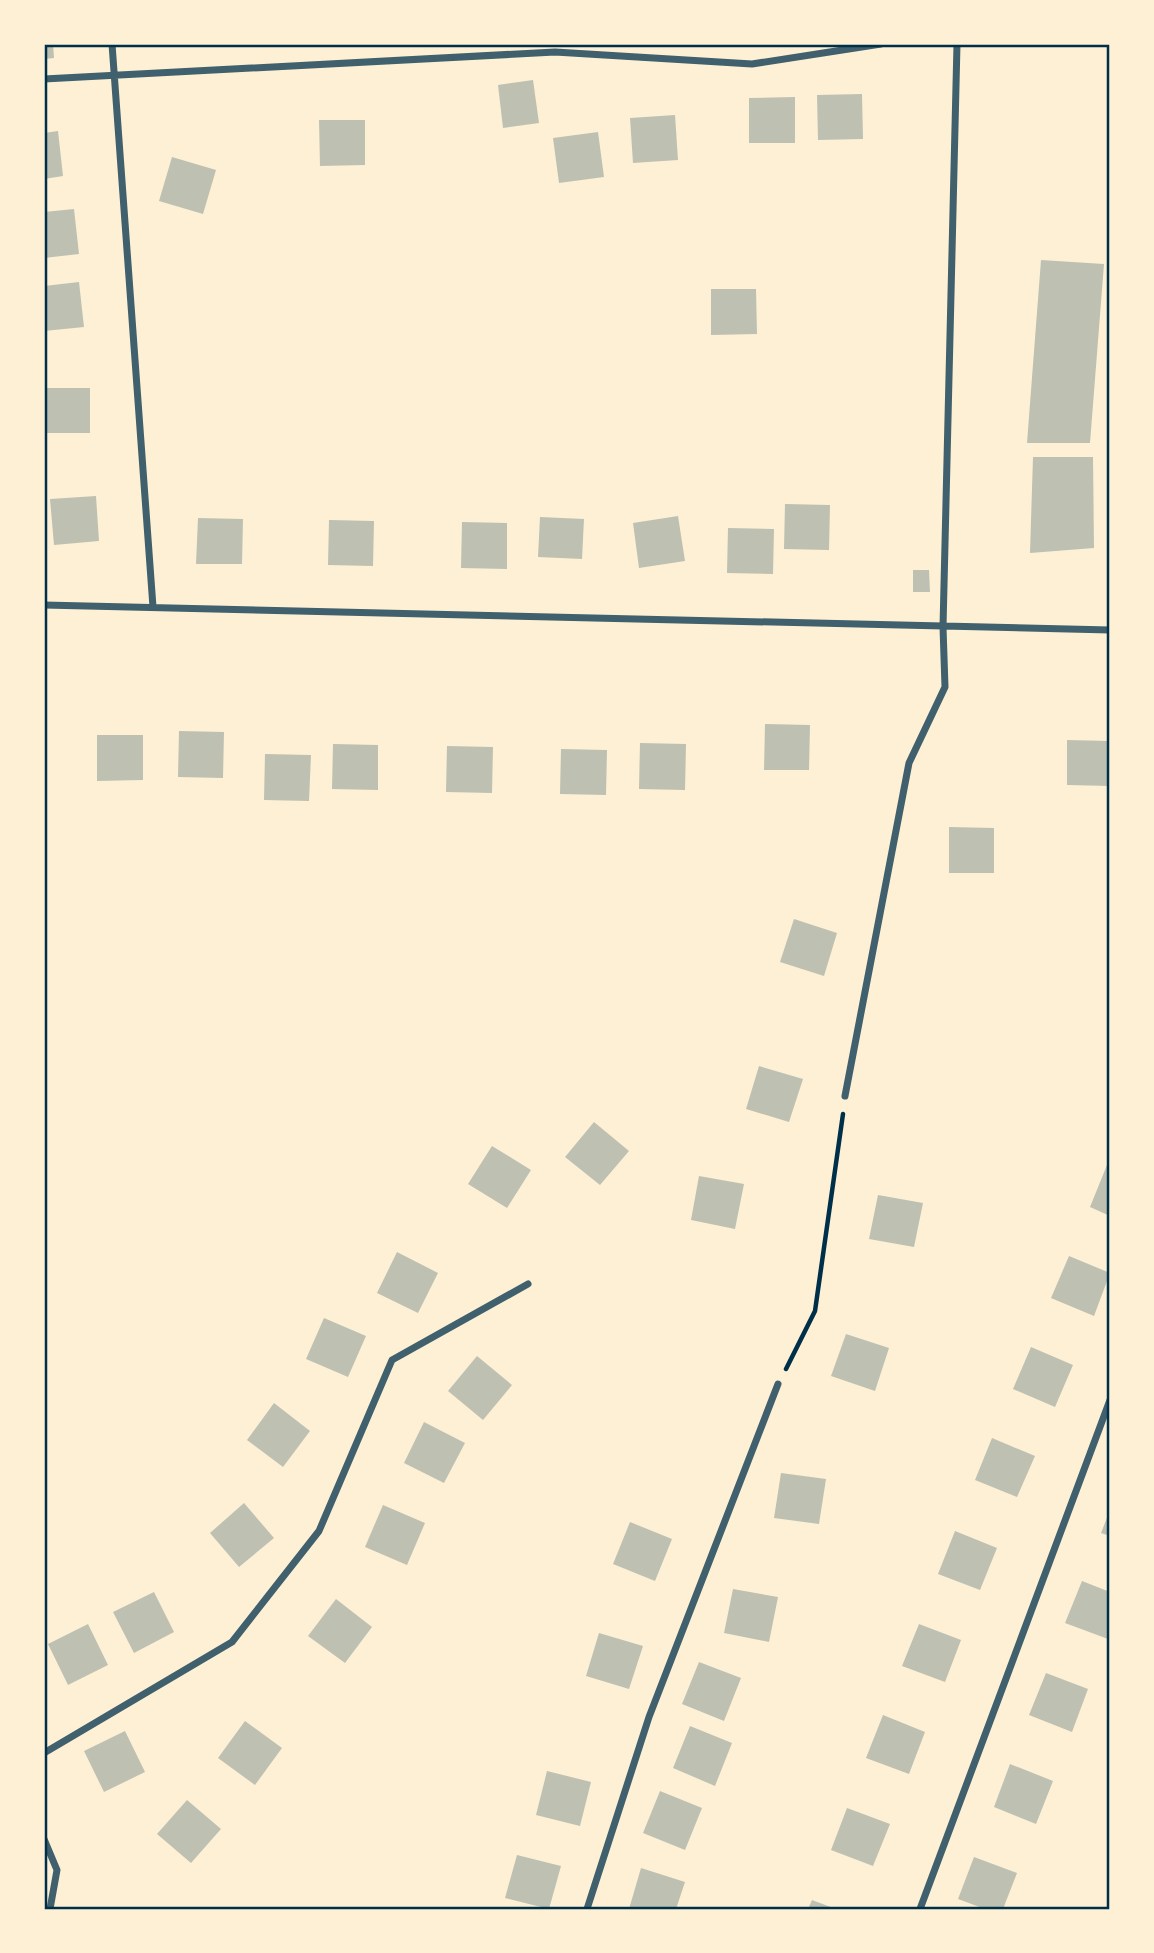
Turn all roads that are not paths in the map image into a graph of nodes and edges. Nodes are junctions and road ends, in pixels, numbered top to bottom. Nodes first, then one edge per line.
1 (112, 44) edge
2 (881, 44) edge
3 (957, 44) edge
4 (556, 48) edge
5 (116, 75) junction
6 (44, 79) edge
7 (44, 606) edge
8 (153, 607) junction
9 (943, 628) junction
10 (1110, 630) edge
11 (845, 1096) road end
12 (528, 1284) dead end
13 (778, 1384) road end
14 (1110, 1400) edge
15 (44, 1753) edge
16 (44, 1839) edge
17 (50, 1909) edge
18 (587, 1909) edge
19 (920, 1909) edge

1 - 5 street
2 - 4 street
3 - 9 street
4 - 5 street
5 - 6 street
5 - 8 street
7 - 8 street
8 - 9 street
9 - 10 street
9 - 11 street
12 - 15 street
13 - 18 street
14 - 19 street
16 - 17 street

